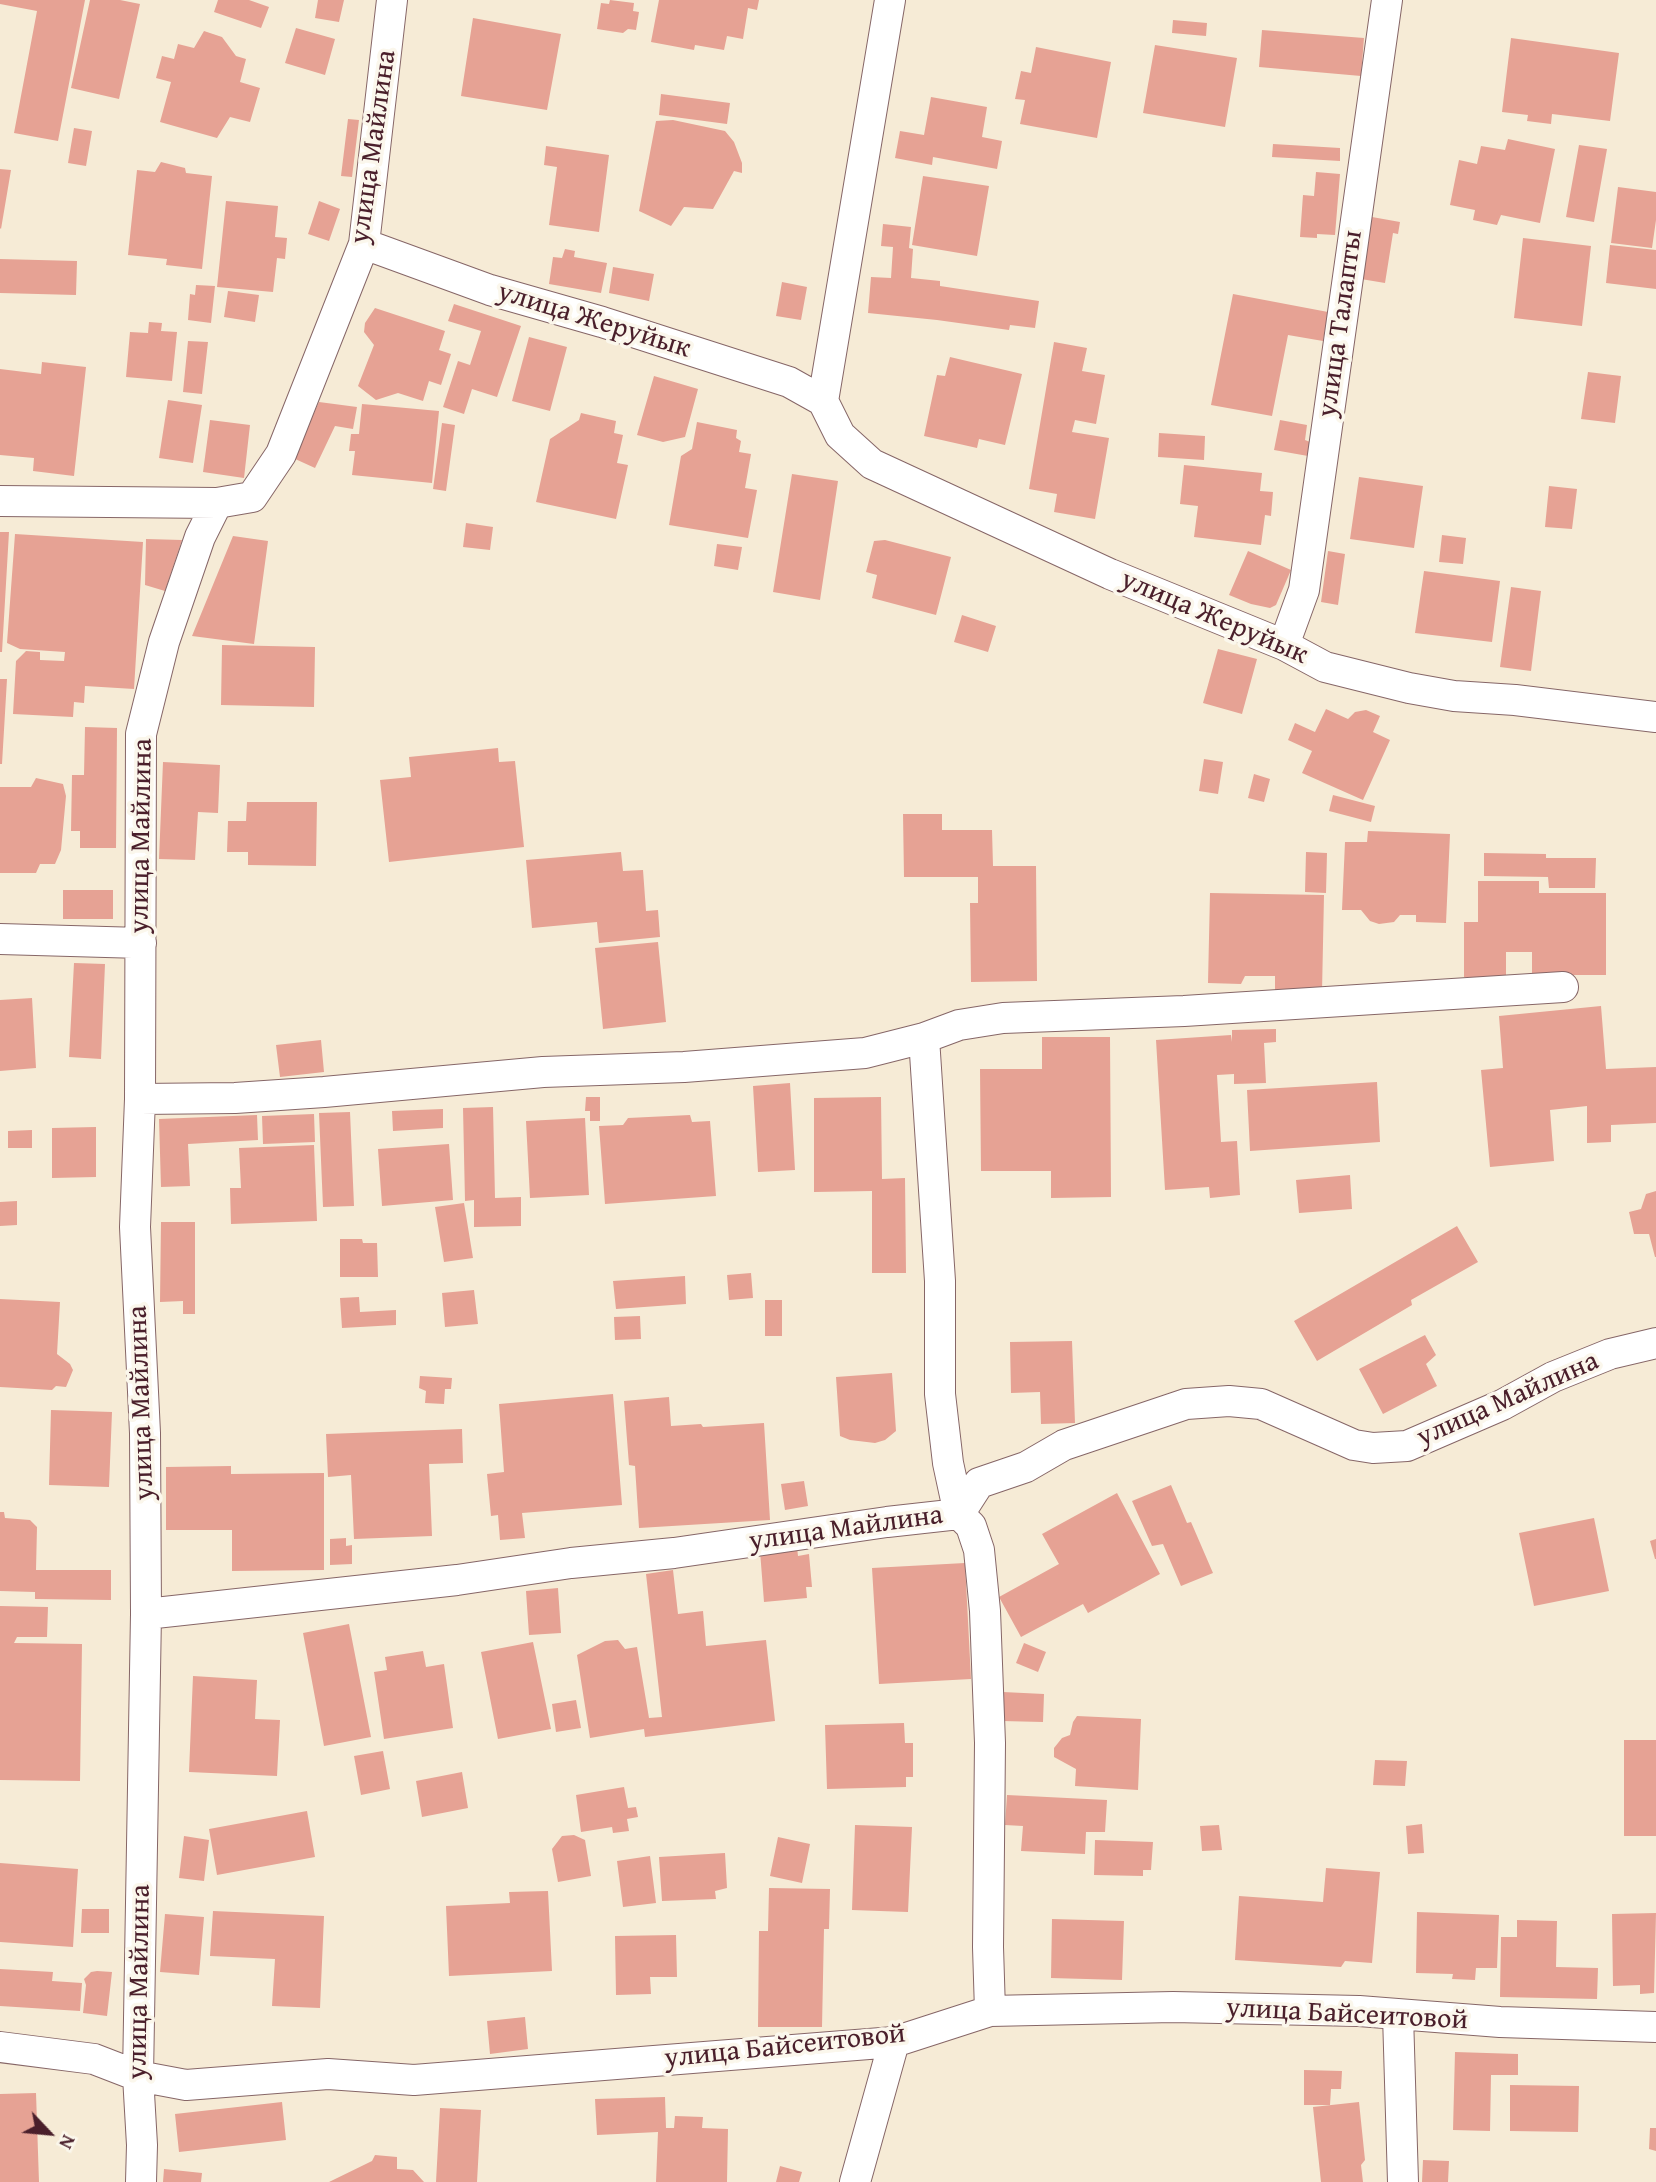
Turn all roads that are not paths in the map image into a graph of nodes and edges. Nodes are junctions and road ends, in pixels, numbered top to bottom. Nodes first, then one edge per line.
1 (392, 0) edge
2 (890, 0) edge
3 (1387, 0) edge
4 (364, 244) junction
5 (823, 401) junction
6 (0, 501) edge
7 (217, 503) junction
8 (1284, 645) junction
9 (1656, 717) edge
10 (0, 939) edge
11 (141, 943) junction
12 (1563, 987) dead end
13 (924, 1038) junction
14 (141, 1099) junction
15 (1656, 1343) edge
16 (958, 1514) junction
17 (146, 1614) junction
18 (990, 2011) junction
19 (1398, 2015) junction
20 (1656, 2027) edge
21 (894, 2042) junction
22 (0, 2047) edge
23 (138, 2076) junction
24 (141, 2182) edge
25 (855, 2182) edge
26 (1402, 2182) edge

1 - 4 street, улица Майлина
2 - 5 street
3 - 8 street, улица Талапты
4 - 5 street, улица Жеруйык
4 - 7 street, улица Майлина
5 - 8 street, улица Жеруйык
6 - 7 street
7 - 11 street, улица Майлина
8 - 9 street, улица Жеруйык
10 - 11 street
11 - 14 street, улица Майлина
12 - 13 street
13 - 14 street
13 - 16 street
14 - 17 street, улица Майлина
15 - 16 street, улица Майлина
16 - 17 street, улица Майлина
16 - 18 street
17 - 23 street, улица Майлина
18 - 19 street, улица Байсеитовой
18 - 21 street, улица Байсеитовой
19 - 20 street, улица Байсеитовой
19 - 26 street
21 - 23 street, улица Байсеитовой
21 - 25 street
22 - 23 street, улица Байсеитовой
23 - 24 street, улица Майлина

